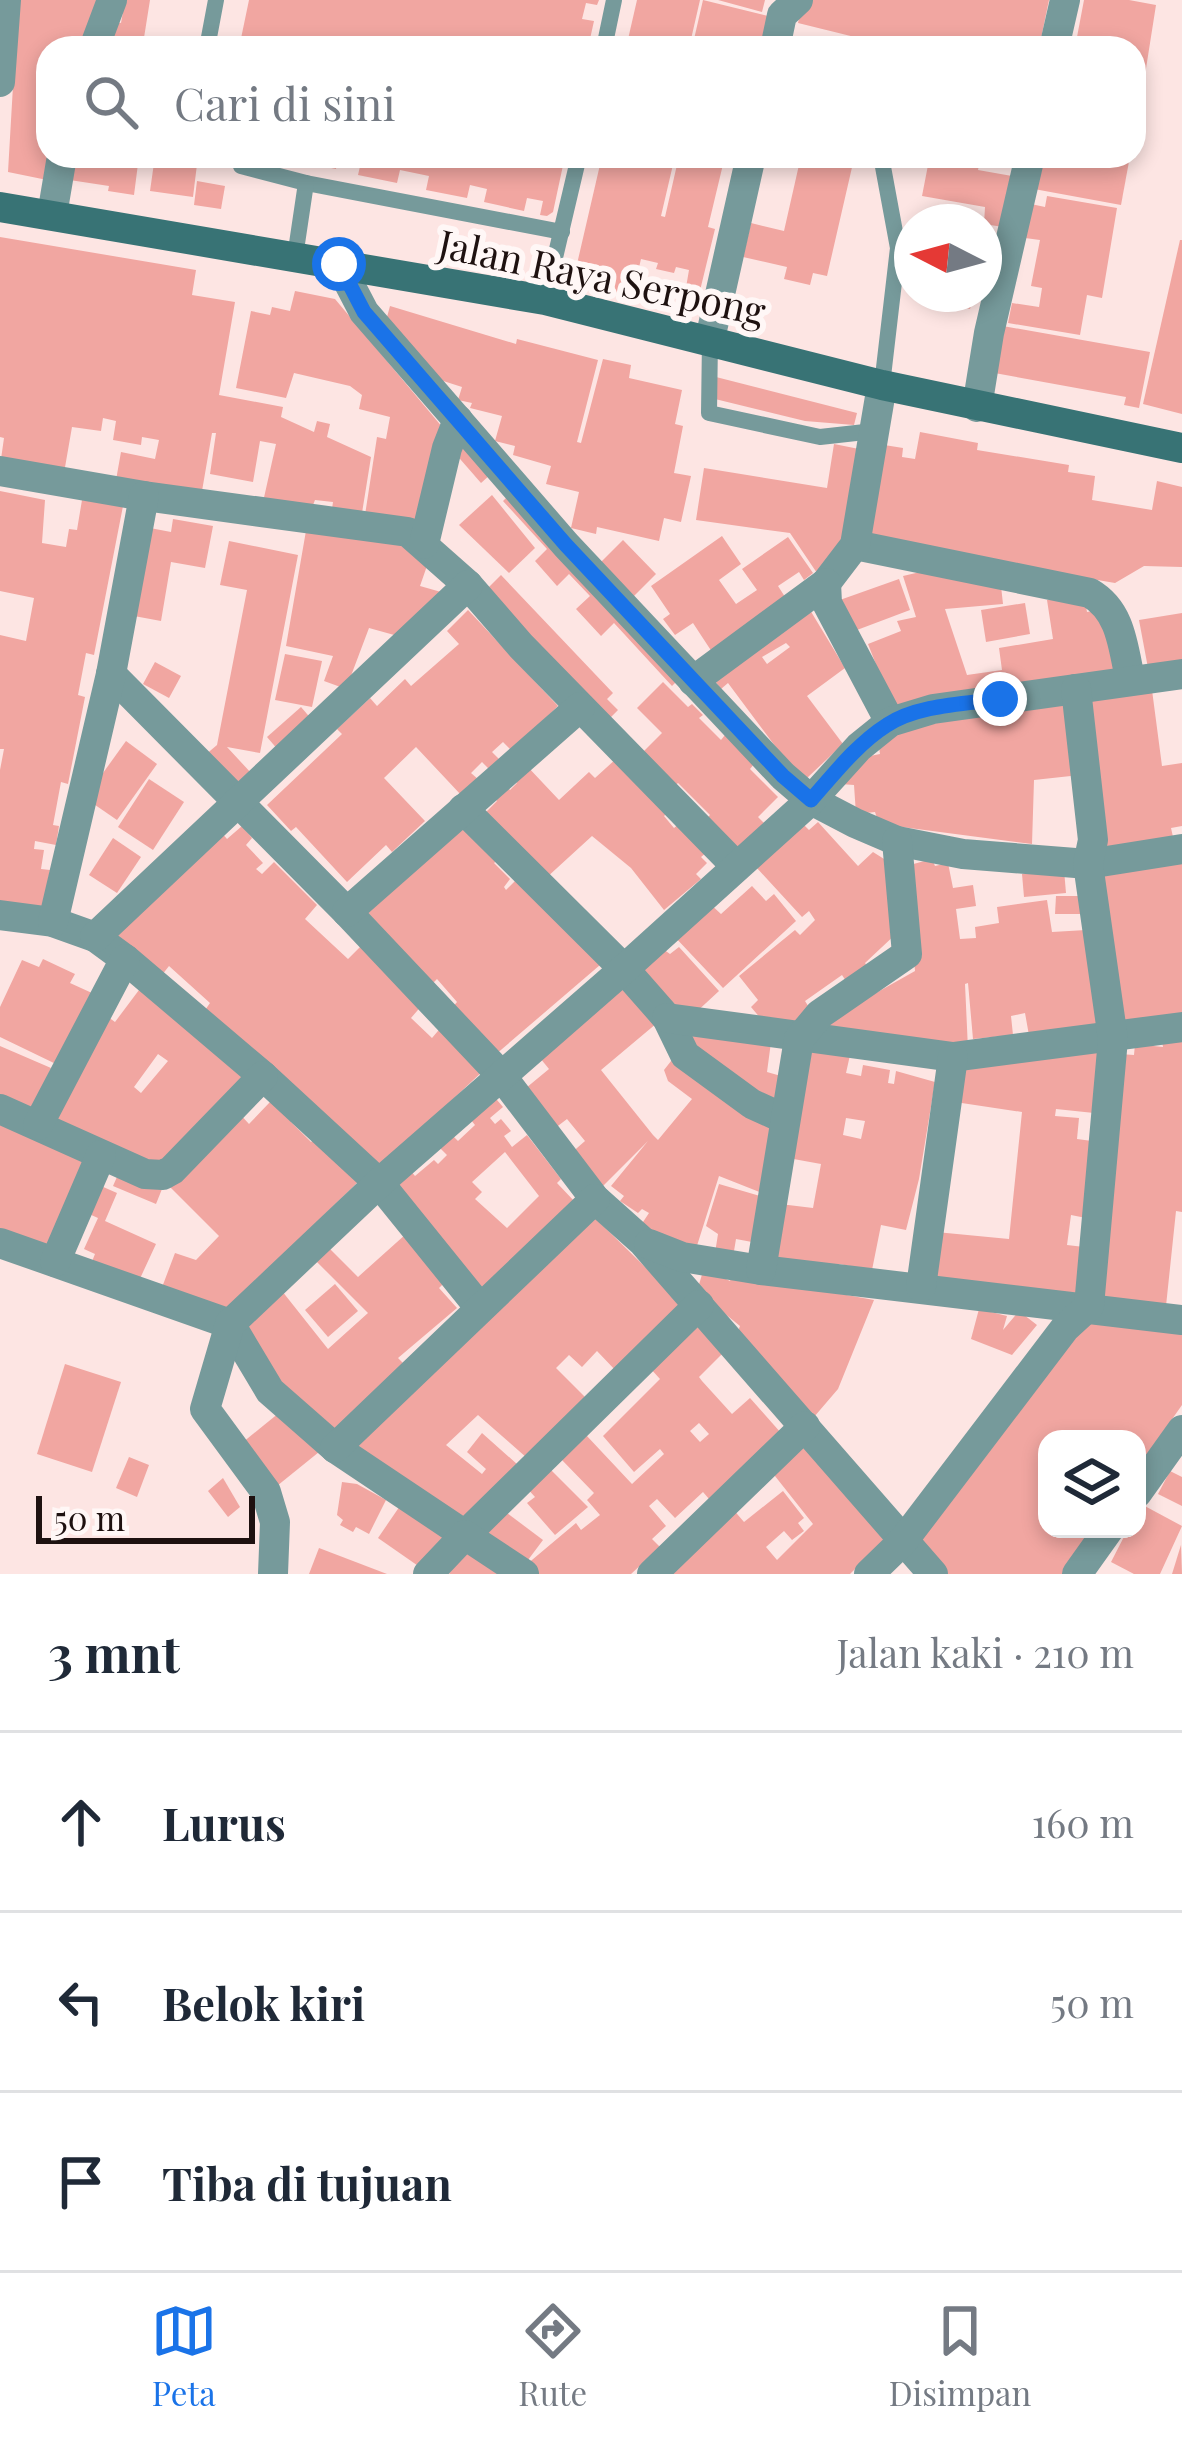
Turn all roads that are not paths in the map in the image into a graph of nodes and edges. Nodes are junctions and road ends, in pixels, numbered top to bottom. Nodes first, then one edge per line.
1 (6, 0) edge
2 (112, 0) edge
3 (216, 0) edge
4 (614, 0) edge
5 (798, 0) edge
6 (1065, 0) edge
7 (98, 36) edge
8 (209, 36) edge
9 (606, 36) edge
10 (778, 36) edge
11 (1057, 36) edge
12 (0, 82) edge
13 (60, 168) edge
14 (250, 168) edge
15 (576, 168) edge
16 (748, 168) edge
17 (883, 168) edge
18 (1027, 168) edge
19 (306, 183) junction
20 (0, 207) edge
21 (52, 215) junction
22 (562, 232) junction
23 (295, 256) junction
24 (339, 264) junction
25 (545, 300) junction
26 (710, 339) junction
27 (882, 385) junction
28 (977, 406) junction
29 (458, 420) junction
30 (874, 431) junction
31 (1182, 448) edge
32 (0, 471) edge
33 (144, 496) junction
34 (424, 544) junction
35 (855, 544) junction
36 (826, 583) junction
37 (469, 585) junction
38 (111, 674) junction
39 (1182, 674) edge
40 (1130, 679) junction
41 (693, 681) junction
42 (1076, 689) junction
43 (580, 706) junction
44 (890, 722) junction
45 (811, 800) junction
46 (239, 803) junction
47 (463, 809) junction
48 (897, 841) junction
49 (1182, 849) edge
50 (1088, 864) junction
51 (736, 866) junction
52 (347, 912) junction
53 (0, 915) edge
54 (53, 922) junction
55 (95, 937) junction
56 (125, 959) junction
57 (624, 969) junction
58 (667, 1018) junction
59 (1182, 1027) edge
60 (799, 1039) junction
61 (1113, 1039) junction
62 (953, 1057) junction
63 (500, 1074) junction
64 (263, 1076) junction
65 (0, 1109) edge
66 (785, 1119) junction
67 (38, 1124) junction
68 (101, 1155) junction
69 (379, 1183) junction
70 (595, 1199) junction
71 (642, 1241) junction
72 (0, 1243) edge
73 (55, 1262) junction
74 (760, 1270) junction
75 (921, 1287) junction
76 (699, 1305) junction
77 (1089, 1306) junction
78 (480, 1308) junction
79 (1182, 1320) edge
80 (230, 1324) junction
81 (805, 1426) junction
82 (1182, 1430) edge
83 (335, 1448) junction
84 (1146, 1480) edge
85 (465, 1534) junction
86 (1103, 1538) edge
87 (903, 1540) junction
88 (273, 1574) edge
89 (428, 1574) edge
90 (524, 1574) edge
91 (652, 1574) edge
92 (868, 1574) edge
93 (932, 1574) edge
94 (1077, 1574) edge

1 - 12 street
2 - 7 street
3 - 8 lane
4 - 9 lane
5 - 10 street
6 - 11 street
13 - 21 street
14 - 19 lane
15 - 22 lane
16 - 26 street
17 - 27 lane
18 - 28 street
19 - 22 lane
19 - 23 lane
20 - 21 main road, Jalan Raya Serpong
21 - 23 main road, Jalan Raya Serpong
22 - 25 lane
23 - 24 main road, Jalan Raya Serpong
24 - 25 main road, Jalan Raya Serpong
24 - 29 street
25 - 26 main road, Jalan Raya Serpong
26 - 27 main road, Jalan Raya Serpong
26 - 30 lane
27 - 28 main road, Jalan Raya Serpong
27 - 30 street
28 - 31 main road, Jalan Raya Serpong
29 - 34 street
29 - 41 street
30 - 35 street
32 - 33 street
33 - 34 street
33 - 38 street
34 - 37 street
35 - 36 street
35 - 40 street
36 - 41 street
36 - 44 street
37 - 43 street
37 - 46 street
38 - 46 street
38 - 54 street
39 - 40 street
40 - 42 street
41 - 45 street
42 - 44 street
42 - 50 street
43 - 47 street
43 - 51 street
44 - 45 street
45 - 48 street
45 - 51 street
46 - 52 street
46 - 55 street
47 - 52 street
47 - 57 street
48 - 50 street
48 - 60 street
49 - 50 street
50 - 61 street
51 - 57 street
52 - 63 street
53 - 54 street
54 - 55 street
55 - 56 street
56 - 64 street
56 - 67 street
57 - 58 street
57 - 63 street
58 - 60 street
58 - 66 street
59 - 61 street
60 - 62 street
60 - 66 street
61 - 62 street
61 - 77 street
62 - 75 street
63 - 69 street
63 - 70 street
64 - 68 street
64 - 69 street
65 - 67 street
66 - 74 street
67 - 68 street
68 - 73 street
69 - 78 street
69 - 80 street
70 - 71 street
70 - 78 street
71 - 74 street
71 - 76 street
72 - 73 street
73 - 80 street
74 - 75 street
75 - 77 street
76 - 81 street
76 - 85 street
77 - 79 street
77 - 87 street
78 - 83 street
80 - 83 street
80 - 88 street
81 - 87 street
81 - 91 street
82 - 84 street
83 - 85 street
85 - 89 street
85 - 90 street
86 - 94 street
87 - 92 street
87 - 93 street

